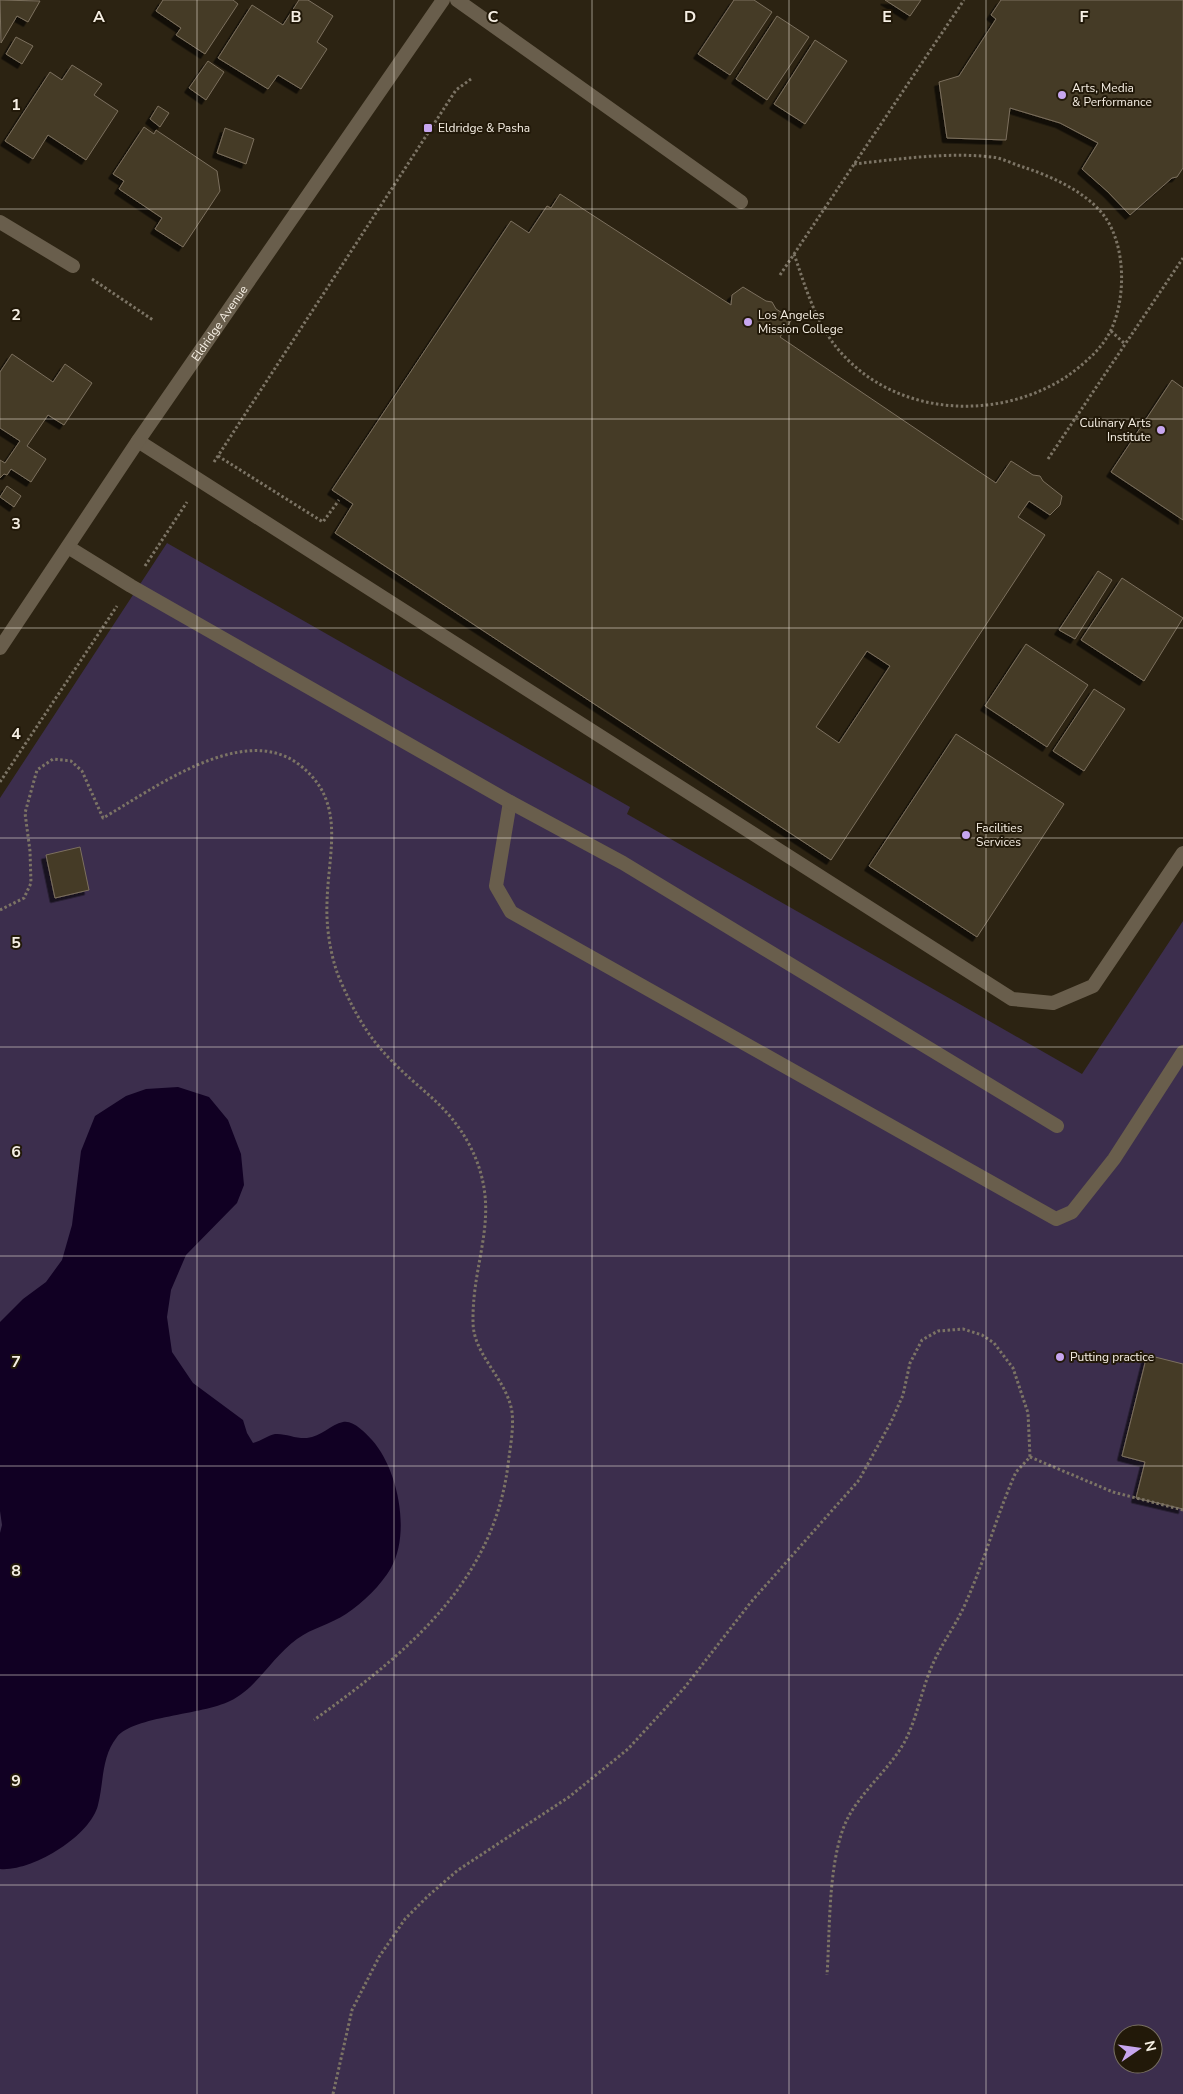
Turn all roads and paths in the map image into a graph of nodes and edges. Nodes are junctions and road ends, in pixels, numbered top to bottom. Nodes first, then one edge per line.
1 (443, 0) edge
2 (457, 0) edge
3 (964, 0) edge
4 (471, 79) dead end
5 (854, 164) junction
6 (741, 202) dead end
7 (0, 222) edge
8 (794, 254) junction
9 (1183, 258) edge
10 (73, 266) joint
11 (780, 275) dead end
12 (154, 320) dead end
13 (1111, 331) junction
14 (1126, 344) junction
15 (138, 441) junction
16 (218, 456) junction
17 (1048, 459) dead end
18 (200, 482) junction
19 (339, 500) dead end
20 (68, 547) junction
21 (147, 562) dead end
22 (118, 604) dead end
23 (0, 648) edge
24 (0, 782) edge
25 (510, 802) junction
26 (1183, 853) edge
27 (0, 910) edge
28 (1183, 1052) edge
29 (1057, 1126) dead end
30 (1030, 1457) junction
31 (1183, 1510) edge
32 (314, 1720) dead end
33 (827, 1976) dead end
34 (333, 2094) edge

1 - 15 street, Eldridge Avenue
2 - 6 street
3 - 5 path
4 - 16 path
5 - 8 path
5 - 13 path
7 - 10 street
8 - 11 path
8 - 13 path
9 - 14 path
10 - 12 path
13 - 14 path
14 - 17 path
15 - 18 street
15 - 20 street, Eldridge Avenue
16 - 18 path
16 - 19 path
18 - 21 path
18 - 26 street
20 - 23 street, Eldridge Avenue
20 - 25 street
22 - 24 path
25 - 28 street
25 - 29 street
27 - 32 path
30 - 31 path
30 - 33 path
30 - 34 path

